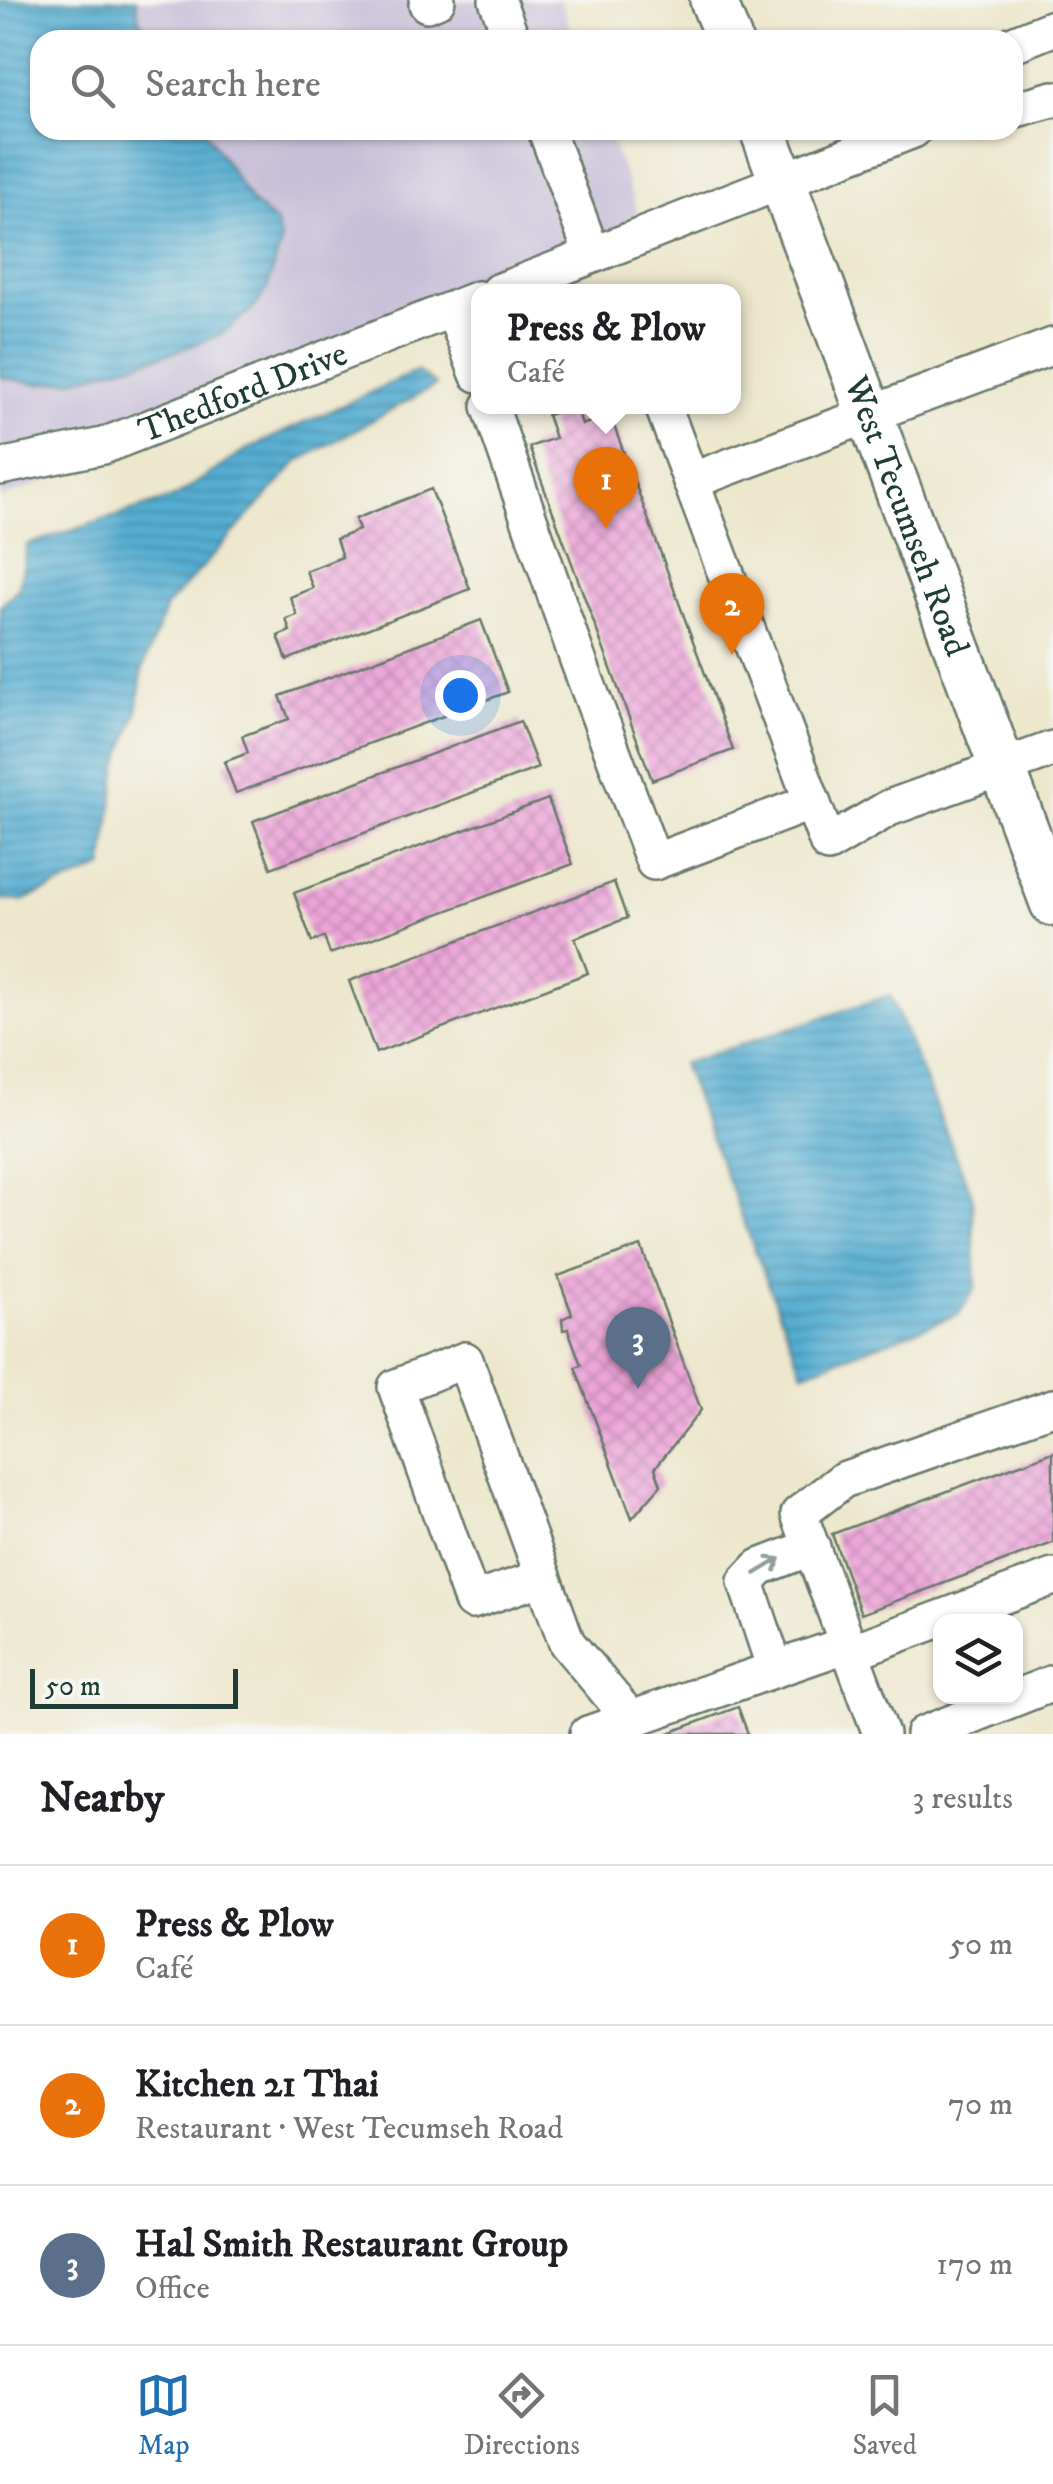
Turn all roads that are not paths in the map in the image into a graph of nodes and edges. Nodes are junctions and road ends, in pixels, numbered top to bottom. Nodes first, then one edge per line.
1 (498, 0) edge
2 (713, 0) edge
3 (1053, 28) edge
4 (508, 30) edge
5 (725, 30) edge
6 (1023, 40) edge
7 (1053, 99) edge
8 (1023, 107) edge
9 (550, 140) edge
10 (773, 140) edge
11 (888, 140) edge
12 (782, 180) junction
13 (592, 254) junction
14 (518, 284) edge
15 (466, 304) edge
16 (471, 333) edge
17 (1053, 346) edge
18 (493, 414) edge
19 (666, 414) edge
20 (869, 414) junction
21 (0, 467) edge
22 (692, 482) junction
23 (1053, 749) edge
24 (1003, 768) junction
25 (812, 802) junction
26 (1053, 903) edge
27 (1053, 1407) edge
28 (812, 1548) junction
29 (541, 1578) junction
30 (1053, 1578) edge
31 (849, 1648) junction
32 (775, 1669) junction
33 (1053, 1683) edge
34 (629, 1726) edge
35 (588, 1734) edge
36 (881, 1734) edge
37 (924, 1734) edge

1 - 4 lane
2 - 5 main road
3 - 6 lane
7 - 8 lane
9 - 13 lane
10 - 12 main road, West Tecumseh Road
11 - 12 lane
12 - 13 lane
12 - 20 main road, West Tecumseh Road
13 - 14 lane
15 - 16 lane
15 - 21 lane, Thedford Drive
17 - 20 lane
18 - 25 lane
19 - 22 lane
20 - 22 lane
20 - 24 main road, West Tecumseh Road
22 - 25 lane
23 - 24 lane
24 - 25 lane
24 - 26 main road, West Tecumseh Road
27 - 28 lane
28 - 31 lane
32 -> 28 lane
29 - 29 lane
29 - 34 lane
30 - 31 lane
31 - 32 lane
31 - 36 lane
32 - 34 lane
33 - 37 lane
34 - 35 lane

